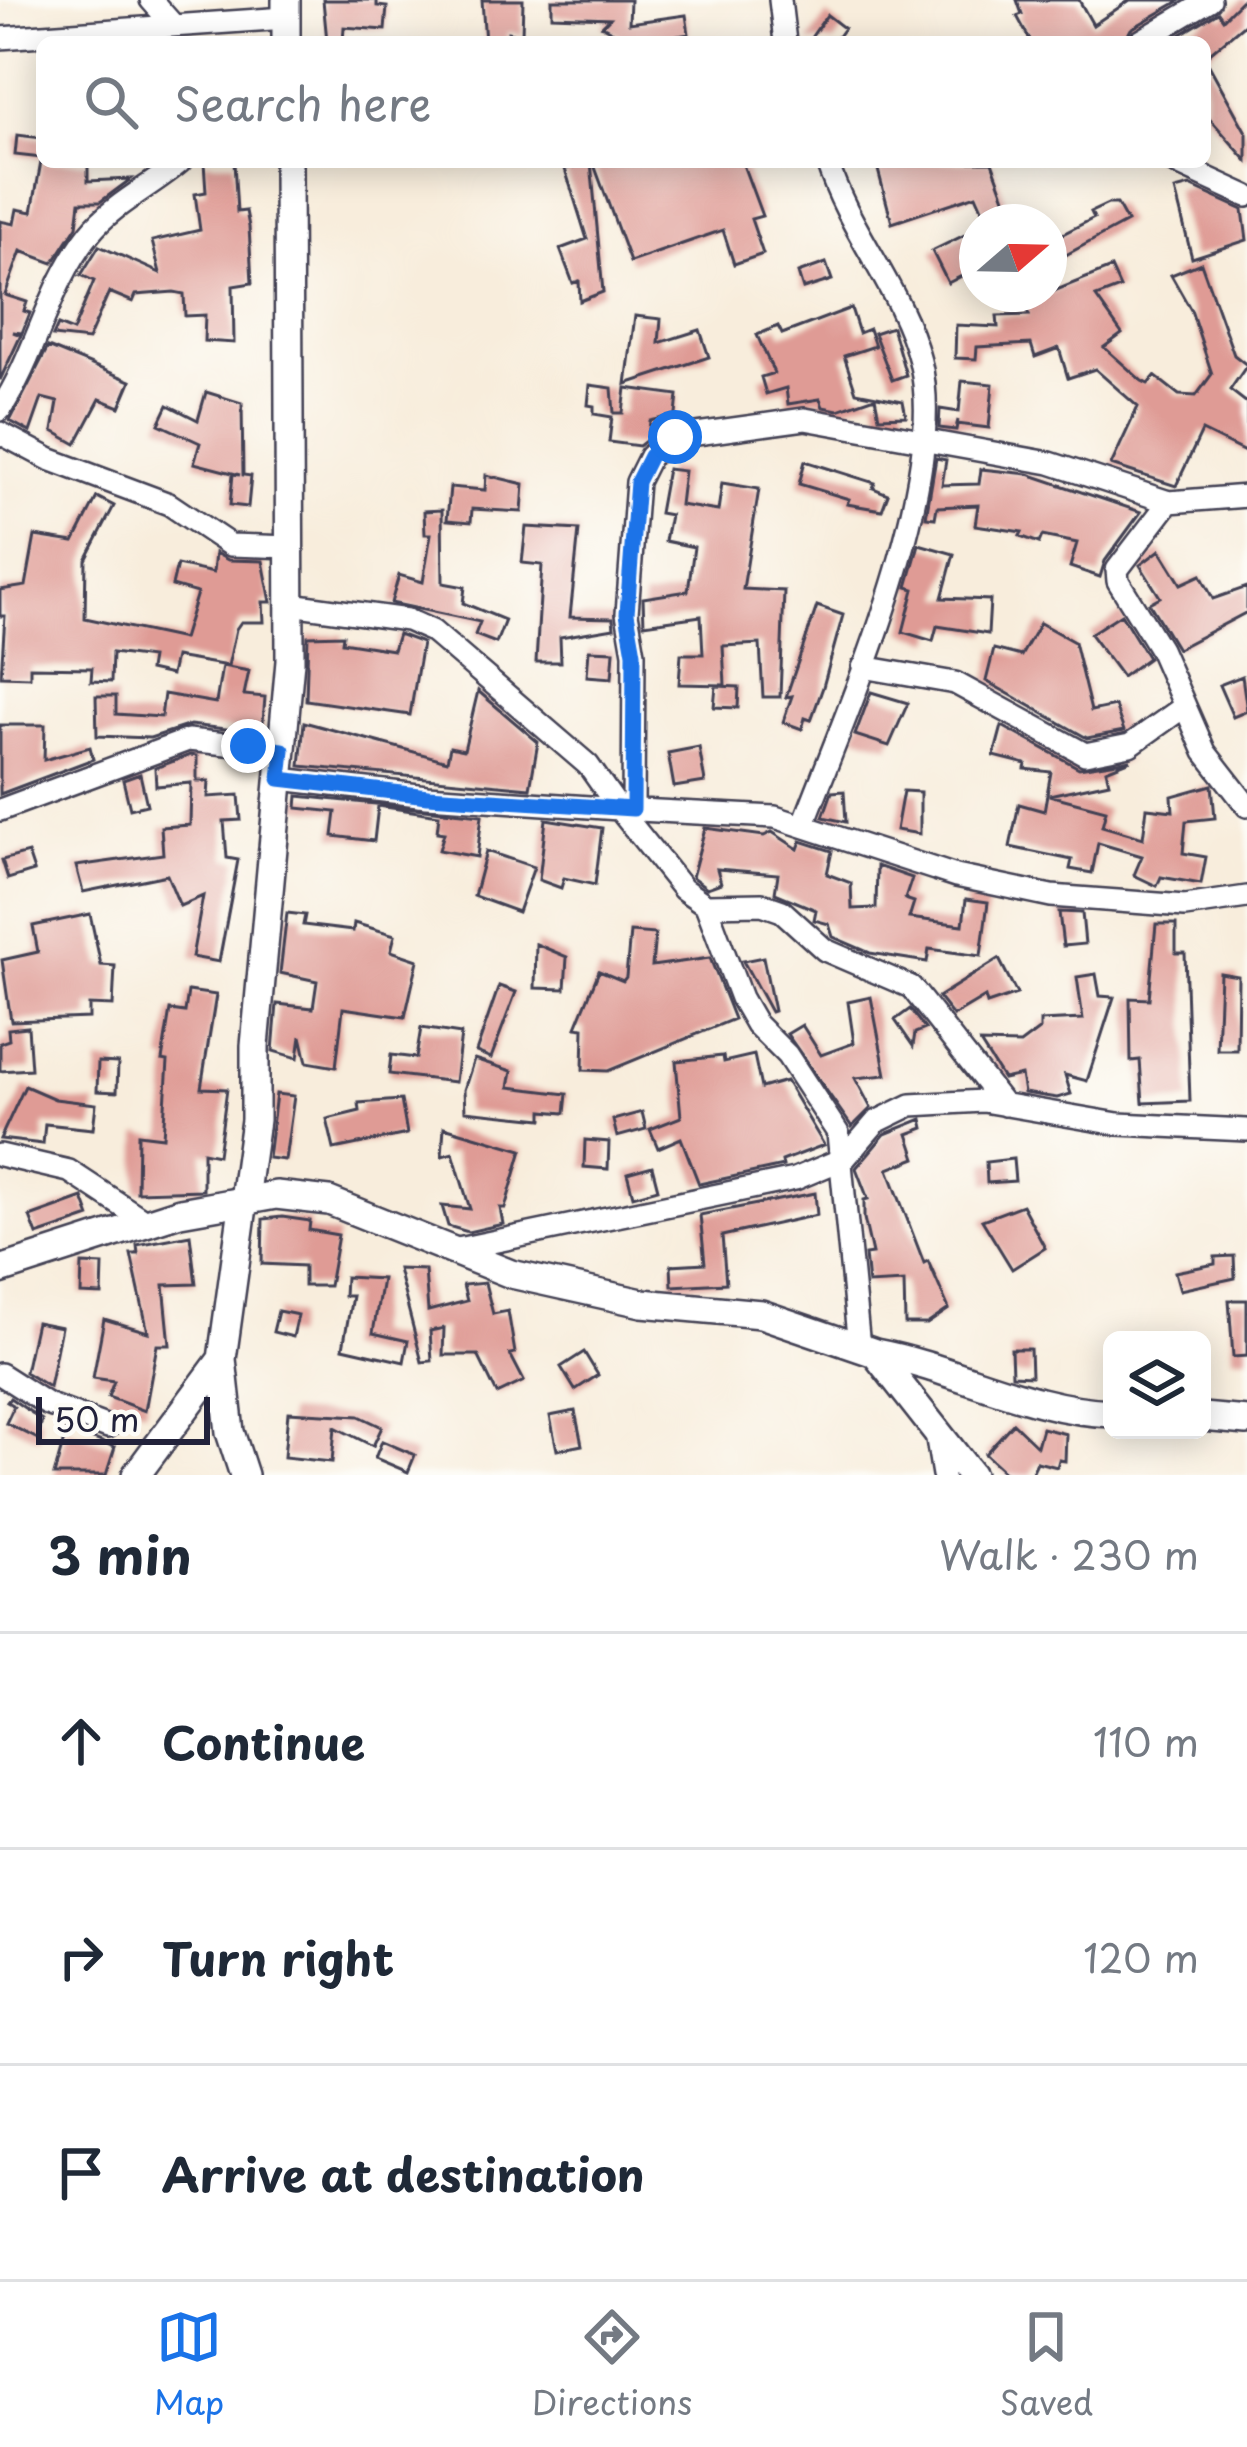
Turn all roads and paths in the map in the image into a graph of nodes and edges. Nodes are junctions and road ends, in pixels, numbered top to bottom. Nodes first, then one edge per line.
1 (151, 0) edge
2 (780, 0) edge
3 (1210, 0) edge
4 (286, 20) edge
5 (174, 26) junction
6 (784, 36) edge
7 (1149, 36) edge
8 (0, 38) edge
9 (171, 168) edge
10 (288, 168) edge
11 (830, 168) edge
12 (1186, 168) edge
13 (1247, 196) edge
14 (0, 410) edge
15 (0, 433) edge
16 (923, 443) junction
17 (1247, 496) edge
18 (1169, 502) junction
19 (291, 548) junction
20 (291, 604) junction
21 (863, 667) junction
22 (1185, 706) junction
23 (283, 750) junction
24 (280, 779) junction
25 (1247, 806) edge
26 (626, 809) junction
27 (0, 810) edge
28 (803, 826) junction
29 (1247, 897) edge
30 (706, 905) junction
31 (1004, 1105) junction
32 (1247, 1130) edge
33 (0, 1155) edge
34 (844, 1158) junction
35 (244, 1200) junction
36 (145, 1221) junction
37 (453, 1250) junction
38 (0, 1270) edge
39 (867, 1350) junction
40 (222, 1359) junction
41 (0, 1374) edge
42 (1103, 1412) edge
43 (1211, 1418) edge
44 (1247, 1421) edge
45 (108, 1427) dead end
46 (938, 1439) junction
47 (136, 1475) edge
48 (244, 1475) edge
49 (944, 1475) edge
50 (971, 1475) edge

1 - 5 street
2 - 6 street
3 - 7 street
4 - 5 street
5 - 8 street
9 - 14 street
10 - 19 street
11 - 16 street
12 - 13 street
15 - 19 street
16 - 18 street
16 - 21 street
16 - 26 street
17 - 18 street
18 - 22 street
19 - 20 street
20 - 23 street
20 - 26 street
21 - 22 street
21 - 28 street
22 - 25 street
23 - 24 street
23 - 27 street
24 - 26 street
24 - 35 street
26 - 28 street
26 - 30 street
28 - 29 street
30 - 31 street
30 - 34 street
31 - 32 street
31 - 34 street
33 - 36 street
34 - 37 street
34 - 39 street
35 - 36 street
35 - 37 street
35 - 40 street
36 - 38 street
37 - 39 street
39 - 42 street
39 - 46 street
40 - 47 street
40 - 48 street
41 - 45 street
43 - 44 street
46 - 49 street
46 - 50 street

